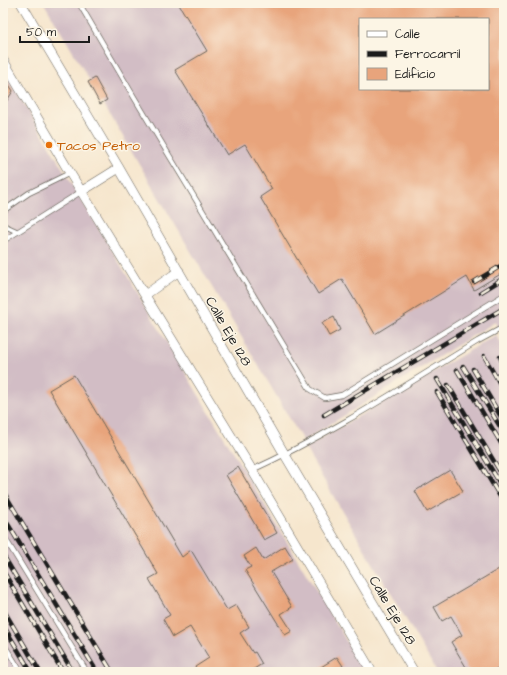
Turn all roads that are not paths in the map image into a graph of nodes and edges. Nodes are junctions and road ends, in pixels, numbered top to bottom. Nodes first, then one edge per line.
1 (21, 3) edge
2 (79, 3) edge
3 (3, 60) edge
4 (119, 168) junction
5 (70, 173) junction
6 (82, 191) junction
7 (3, 211) edge
8 (3, 224) edge
9 (18, 232) junction
10 (3, 241) edge
11 (179, 271) junction
12 (145, 294) junction
13 (504, 295) edge
14 (504, 327) edge
15 (285, 455) junction
16 (252, 470) junction
17 (3, 534) edge
18 (3, 643) edge
19 (21, 672) edge
20 (87, 672) edge
21 (372, 672) edge
22 (414, 672) edge

1 - 4 street, Calle Eje 128
2 - 13 lane
3 - 5 street
4 - 6 street
4 - 11 street, Calle Eje 128
5 - 6 street
5 - 7 lane
6 - 9 lane
6 - 12 street
8 - 9 lane
9 - 10 lane
11 - 12 street
11 - 15 street, Calle Eje 128
12 - 16 street
14 - 15 lane
15 - 16 lane
15 - 22 street, Calle Eje 128
16 - 21 street
17 - 20 lane
18 - 19 lane

